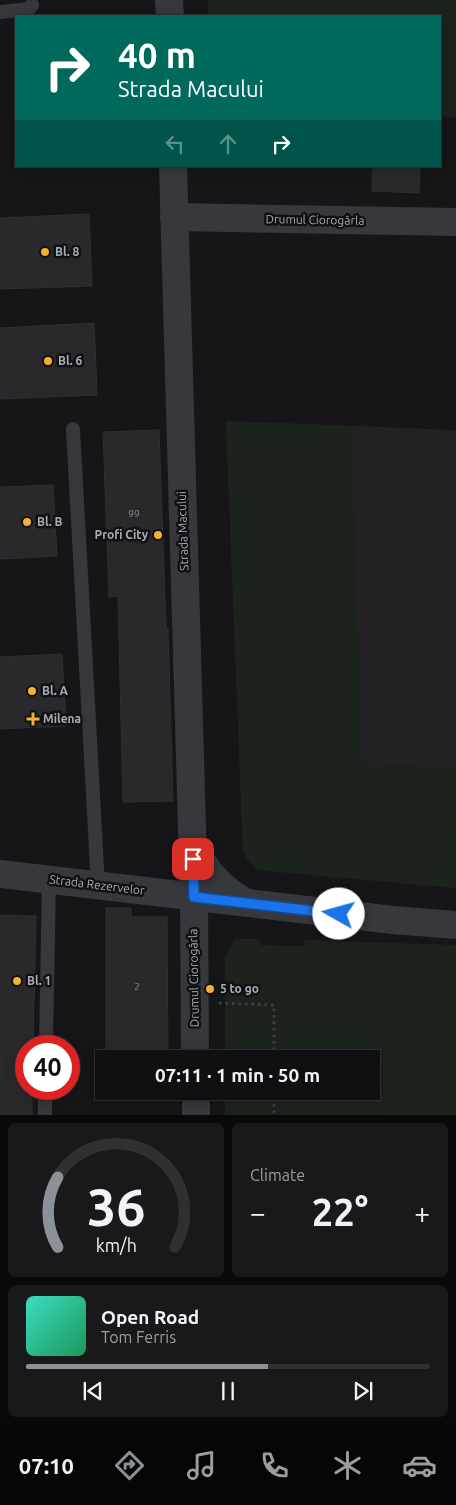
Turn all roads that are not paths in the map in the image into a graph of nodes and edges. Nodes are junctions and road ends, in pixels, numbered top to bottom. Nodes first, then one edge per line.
1 (170, 0) edge
2 (32, 5) dead end
3 (0, 12) edge
4 (170, 15) edge
5 (173, 167) edge
6 (174, 217) junction
7 (456, 222) edge
8 (73, 429) dead end
9 (193, 842) junction
10 (0, 874) edge
11 (49, 880) junction
12 (98, 886) junction
13 (194, 897) junction
14 (246, 902) junction
15 (456, 925) edge
16 (46, 1035) edge
17 (195, 1050) edge
18 (45, 1100) edge
19 (196, 1100) edge
20 (45, 1115) edge
21 (196, 1115) edge

1 - 4 street
2 - 3 lane
5 - 6 street, Strada Macului
6 - 7 street, Drumul Ciorogârla
6 - 9 street, Strada Macului
8 - 12 lane
9 - 13 street, Strada Macului
9 - 14 street
10 - 11 street, Strada Rezervelor
11 - 12 street, Strada Rezervelor
11 - 16 lane
12 - 13 street, Strada Rezervelor
13 - 14 street, Strada Rezervelor
13 - 17 street, Drumul Ciorogârla
14 - 15 street, Strada Rezervelor
18 - 20 lane
19 - 21 street

